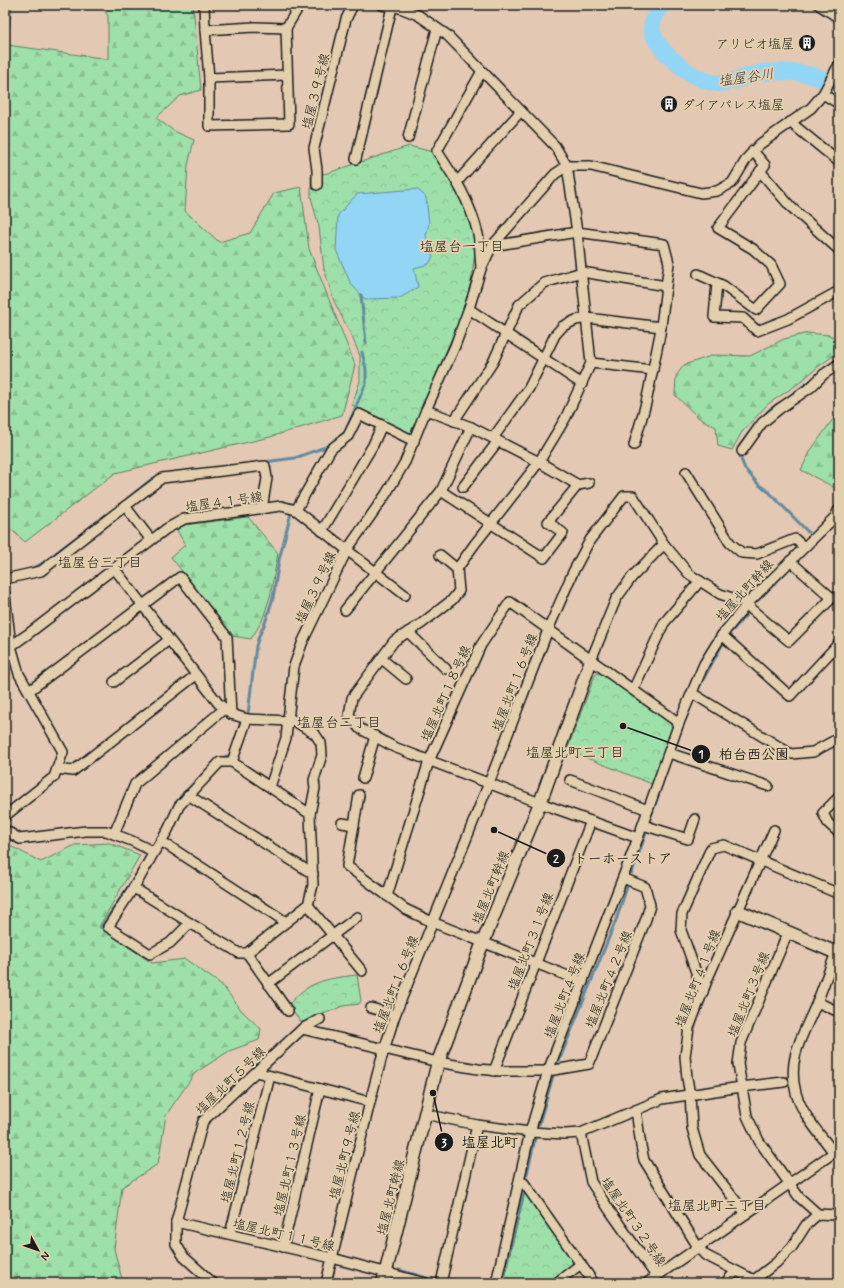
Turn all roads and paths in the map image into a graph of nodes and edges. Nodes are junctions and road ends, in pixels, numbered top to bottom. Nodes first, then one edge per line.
1 (204, 5) edge
2 (300, 5) edge
3 (353, 5) edge
4 (382, 5) edge
5 (819, 5) edge
6 (392, 7) junction
7 (839, 18) edge
8 (286, 28) junction
9 (437, 29) junction
10 (205, 30) junction
11 (839, 64) edge
12 (482, 71) junction
13 (287, 75) junction
14 (209, 78) junction
15 (823, 94) junction
16 (839, 104) edge
17 (521, 111) junction
18 (790, 122) junction
19 (408, 138) dead end
20 (753, 151) junction
21 (356, 159) dead end
22 (839, 162) edge
23 (567, 166) junction
24 (760, 171) junction
25 (457, 182) junction
26 (317, 185) dead end
27 (577, 232) junction
28 (492, 246) junction
29 (839, 250) edge
30 (481, 269) junction
31 (582, 272) junction
32 (698, 274) dead end
33 (717, 283) junction
34 (666, 286) junction
35 (839, 291) edge
36 (469, 309) junction
37 (587, 318) junction
38 (661, 327) junction
39 (506, 334) junction
40 (543, 358) junction
41 (591, 363) junction
42 (839, 364) edge
43 (653, 370) junction
44 (582, 384) junction
45 (426, 410) junction
46 (454, 421) junction
47 (382, 425) junction
48 (471, 427) junction
49 (495, 439) junction
50 (414, 441) junction
51 (634, 445) dead end
52 (742, 451) dead end
53 (539, 462) junction
54 (686, 472) dead end
55 (589, 483) dead end
56 (578, 485) junction
57 (463, 487) dead end
58 (441, 491) junction
59 (125, 506) junction
60 (262, 509) junction
61 (296, 510) junction
62 (839, 514) edge
63 (491, 523) junction
64 (322, 530) junction
65 (152, 540) junction
66 (664, 544) junction
67 (804, 547) junction
68 (347, 550) junction
69 (440, 555) dead end
70 (790, 561) junction
71 (114, 568) junction
72 (457, 569) junction
73 (376, 572) junction
74 (5, 579) edge
75 (700, 581) junction
76 (5, 595) edge
77 (404, 595) dead end
78 (748, 603) junction
79 (142, 605) junction
80 (345, 610) dead end
81 (548, 630) junction
82 (408, 632) junction
83 (722, 635) junction
84 (169, 640) junction
85 (839, 643) edge
86 (8, 647) edge
87 (382, 658) junction
88 (591, 660) junction
89 (446, 669) dead end
90 (196, 675) junction
91 (406, 680) dead end
92 (114, 682) dead end
93 (633, 690) junction
94 (29, 691) junction
95 (692, 694) junction
96 (228, 711) junction
97 (247, 719) junction
98 (288, 719) junction
99 (679, 723) junction
100 (374, 736) junction
101 (839, 738) edge
102 (669, 753) junction
103 (429, 761) junction
104 (232, 762) junction
105 (56, 769) junction
106 (363, 778) dead end
107 (570, 780) dead end
108 (489, 783) junction
109 (768, 786) dead end
110 (270, 787) junction
111 (188, 795) junction
112 (359, 795) dead end
113 (839, 797) edge
114 (540, 803) junction
115 (648, 810) junction
116 (310, 814) junction
117 (5, 816) edge
118 (695, 819) dead end
119 (591, 822) junction
120 (342, 823) dead end
121 (354, 825) junction
122 (643, 825) junction
123 (5, 830) edge
124 (774, 830) dead end
125 (839, 832) edge
126 (114, 834) junction
127 (638, 838) junction
128 (161, 841) junction
129 (154, 852) junction
130 (760, 860) junction
131 (313, 874) junction
132 (623, 878) junction
133 (134, 888) junction
134 (839, 894) edge
135 (387, 896) junction
136 (308, 905) junction
137 (738, 911) junction
138 (357, 916) dead end
139 (286, 922) junction
140 (432, 922) junction
141 (190, 923) junction
142 (788, 932) junction
143 (333, 935) junction
144 (483, 942) junction
145 (838, 951) edge
146 (247, 953) junction
147 (536, 963) junction
148 (362, 971) dead end
149 (583, 982) junction
150 (268, 984) junction
151 (703, 992) junction
152 (817, 1002) junction
153 (371, 1008) dead end
154 (288, 1011) dead end
155 (839, 1012) edge
156 (395, 1015) junction
157 (320, 1019) dead end
158 (302, 1029) junction
159 (384, 1049) junction
160 (438, 1062) junction
161 (494, 1071) junction
162 (548, 1071) junction
163 (256, 1072) junction
164 (270, 1076) junction
165 (784, 1082) dead end
166 (741, 1087) junction
167 (320, 1089) junction
168 (690, 1095) junction
169 (370, 1102) junction
170 (636, 1110) junction
171 (425, 1114) junction
172 (477, 1125) junction
173 (530, 1132) junction
174 (581, 1133) junction
175 (837, 1151) edge
176 (519, 1182) junction
177 (790, 1183) junction
178 (839, 1213) edge
179 (746, 1214) junction
180 (818, 1214) junction
181 (176, 1222) junction
182 (230, 1234) junction
183 (283, 1246) junction
184 (698, 1247) junction
185 (332, 1258) junction
186 (581, 1264) junction
187 (736, 1271) junction
188 (656, 1276) junction
189 (384, 1278) edge
190 (213, 1283) edge
191 (326, 1283) edge
192 (425, 1283) edge
193 (441, 1283) edge
194 (496, 1283) edge
195 (556, 1283) edge
196 (594, 1283) edge
197 (647, 1283) edge
198 (725, 1283) edge

1 - 10 street
2 - 8 street
3 - 26 street, 塩屋３９号線
4 - 6 street
5 - 7 street
6 - 9 street
6 - 21 street
8 - 10 street
8 - 13 street
9 - 12 street
9 - 19 street
10 - 14 street
11 - 15 street
12 - 17 street
12 - 25 street
13 - 14 street
13 - 14 street
15 - 16 street
15 - 18 street
17 - 23 street
17 - 25 street
18 - 20 street
18 - 22 street
20 - 23 street
20 - 24 street
23 - 27 street
23 - 28 street
24 - 29 street
24 - 33 street
25 - 30 street
27 - 28 street
27 - 31 street
27 - 34 street
28 - 30 street
30 - 36 street
31 - 34 street
31 - 37 street
31 - 39 street
32 - 33 street
33 - 35 street
34 - 38 street
36 - 39 street
36 - 45 street
37 - 38 street
37 - 40 street
37 - 41 street
38 - 43 street
39 - 40 street
39 - 46 street
40 - 44 street
40 - 49 street
41 - 43 street
41 - 44 street
42 - 52 street
43 - 51 street
44 - 53 street
45 - 46 street
45 - 50 street
46 - 48 street
47 - 50 street
47 - 61 street
47 - 64 street
48 - 49 street
48 - 58 street
49 - 53 street
49 - 57 street
50 - 68 street
53 - 56 street
53 - 63 street
54 - 67 street
55 - 56 street
56 - 63 street
58 - 63 street
58 - 73 street
59 - 60 street
59 - 65 street
59 - 74 street
60 - 61 street, 塩屋４１号線
60 - 65 street, 塩屋４１号線
61 - 64 street, 塩屋３９号線
62 - 67 street, 塩屋北町幹線
63 - 72 street
64 - 68 street, 塩屋３９号線
65 - 71 street, 塩屋４１号線
66 - 75 street, 塩屋北町１６号線
66 - 81 street, 塩屋北町１６号線
66 - 88 street
67 - 70 street, 塩屋北町幹線
68 - 73 street
68 - 98 street, 塩屋３９号線
69 - 72 street
70 - 78 street, 塩屋北町幹線
70 - 78 street
71 - 79 street
71 - 86 street, 塩屋４１号線
72 - 82 street
73 - 77 street
73 - 80 street
75 - 78 street, 塩屋北町１６号線
75 - 93 street
76 - 86 street
78 - 83 street, 塩屋北町幹線
79 - 84 street
79 - 94 street
79 - 96 street
81 - 88 street, 塩屋北町１８号線
81 - 103 street, 塩屋北町１８号線
81 - 108 street, 塩屋北町１６号線
82 - 87 street
82 - 89 street
83 - 85 street
83 - 95 street, 塩屋北町幹線
84 - 90 street
84 - 92 street
86 - 94 street
87 - 91 street
87 - 100 street
88 - 93 street
88 - 114 street, 塩屋北町幹線
90 - 96 street
90 - 105 street
93 - 99 street
94 - 105 street
95 - 99 street, 塩屋北町幹線
95 - 101 street
96 - 97 street
96 - 126 street
97 - 98 street
97 - 104 street
98 - 110 street, 塩屋３９号線
98 - 116 street
99 - 102 street, 塩屋北町４号線
100 - 103 street
100 - 106 street
102 - 109 street
102 - 115 street, 塩屋北町４号線
103 - 108 street
103 - 135 street, 塩屋北町１８号線
104 - 110 street
104 - 111 street
105 - 117 street
107 - 115 street
108 - 114 street
108 - 140 street, 塩屋北町１６号線
110 - 116 street
111 - 128 street
111 - 131 street
112 - 121 street
113 - 125 street
114 - 119 street
114 - 144 street, 塩屋北町幹線
115 - 122 street, 塩屋北町４号線
116 - 131 street
118 - 122 street
119 - 127 street
119 - 147 street, 塩屋北町３１号線
120 - 121 street
121 - 135 street
122 - 127 street, 塩屋北町４号線
123 - 126 street
124 - 130 street, 塩屋北町４１号線
126 - 129 street
127 - 132 street, 塩屋北町４号線
128 - 129 street
128 - 139 street
129 - 133 street
130 - 134 street
130 - 137 street, 塩屋北町４１号線
130 - 151 street
131 - 136 street
132 - 149 street, 塩屋北町４号線
132 - 162 street, 塩屋北町４２号線
133 - 141 street
133 - 141 street
135 - 140 street
136 - 139 street
136 - 143 street
137 - 142 street
137 - 151 street, 塩屋北町４１号線
138 - 143 street
139 - 146 street
140 - 144 street
140 - 156 street, 塩屋北町１６号線
141 - 146 street
142 - 145 street
142 - 166 street, 塩屋北町３号線
143 - 148 street
143 - 150 street
144 - 147 street
144 - 160 street, 塩屋北町幹線
145 - 152 street
146 - 150 street
147 - 149 street
147 - 161 street, 塩屋北町３１号線
149 - 162 street, 塩屋北町４号線
150 - 154 street
151 - 168 street, 塩屋北町４１号線
152 - 155 street
152 - 175 street
153 - 156 street
156 - 159 street, 塩屋北町１６号線
157 - 158 street, 塩屋北町５号線
158 - 159 street
158 - 163 street, 塩屋北町５号線
159 - 160 street
159 - 169 street, 塩屋北町１６号線
160 - 161 street
160 - 171 street, 塩屋北町幹線
161 - 162 street
162 - 173 street, 塩屋北町４号線
163 - 164 street, 塩屋北町９号線
163 - 181 street, 塩屋北町５号線
164 - 167 street, 塩屋北町９号線
164 - 182 street, 塩屋北町１２号線
165 - 166 street
166 - 168 street
166 - 177 street, 塩屋北町３号線
167 - 169 street, 塩屋北町９号線
167 - 183 street, 塩屋北町１３号線
168 - 170 street
168 - 179 street, 塩屋北町４１号線
169 - 185 street, 塩屋北町９号線
170 - 174 street
170 - 184 street
171 - 172 street
171 - 189 street, 塩屋北町幹線
172 - 173 street
172 - 193 street
173 - 174 street
173 - 176 street, 塩屋北町４号線
174 - 188 street, 塩屋北町３２号線
175 - 177 street
176 - 186 street
176 - 194 street, 塩屋北町４号線
177 - 179 street
177 - 180 street, 塩屋北町３号線
178 - 180 street
179 - 184 street
180 - 187 street
181 - 182 street, 塩屋北町１１号線
181 - 190 street, 塩屋北町５号線
182 - 183 street, 塩屋北町１１号線
183 - 185 street, 塩屋北町１１号線
184 - 187 street
184 - 188 street
185 - 189 street, 塩屋北町１１号線
185 - 191 street, 塩屋北町９号線
186 - 195 street
186 - 196 street
187 - 198 street
188 - 197 street
189 - 192 street, 塩屋北町１１号線

